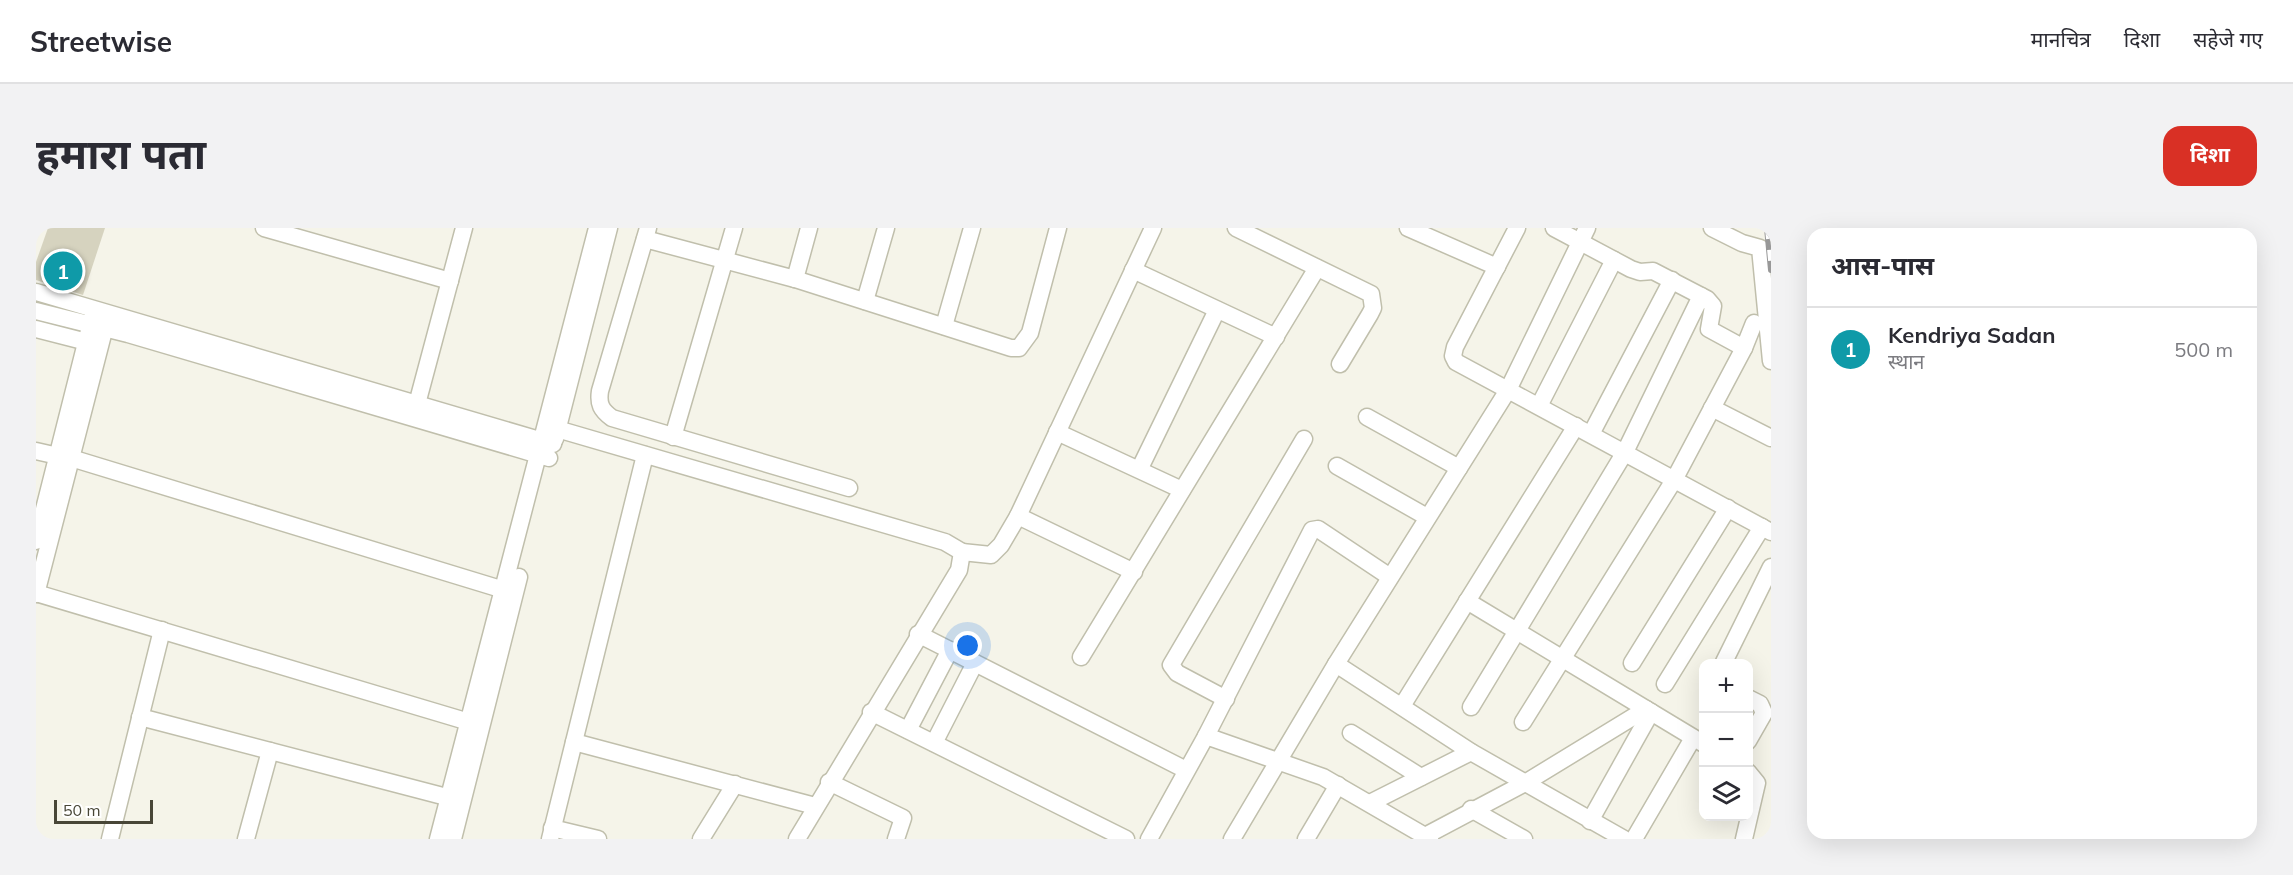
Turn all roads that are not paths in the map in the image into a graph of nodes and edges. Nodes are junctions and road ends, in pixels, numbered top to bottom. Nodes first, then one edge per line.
1 (264, 228) edge
2 (464, 228) edge
3 (597, 228) edge
4 (609, 228) edge
5 (734, 228) edge
6 (809, 228) edge
7 (886, 228) edge
8 (972, 228) edge
9 (1058, 228) edge
10 (1153, 228) edge
11 (1236, 228) edge
12 (1408, 228) edge
13 (1517, 228) edge
14 (1554, 228) edge
15 (1712, 228) edge
16 (646, 234) edge
17 (1583, 234) edge
18 (1440, 235) edge
19 (725, 260) junction
20 (1614, 260) junction
21 (1497, 267) junction
22 (1317, 268) junction
23 (1133, 270) junction
24 (795, 279) junction
25 (1672, 280) junction
26 (450, 281) junction
27 (36, 292) edge
28 (1701, 296) junction
29 (865, 301) junction
30 (1217, 310) junction
31 (36, 311) edge
32 (97, 323) junction
33 (1754, 323) dead end
34 (944, 326) junction
35 (36, 329) edge
36 (1276, 337) junction
37 (1744, 348) junction
38 (1771, 361) edge
39 (1340, 364) dead end
40 (1508, 390) junction
41 (417, 404) junction
42 (1539, 406) junction
43 (1712, 408) junction
44 (1367, 417) dead end
45 (1576, 426) junction
46 (1057, 432) junction
47 (1591, 434) junction
48 (673, 437) junction
49 (1771, 438) edge
50 (1305, 439) dead end
51 (548, 445) junction
52 (36, 451) edge
53 (1625, 452) junction
54 (645, 455) junction
55 (64, 457) junction
56 (1337, 466) dead end
57 (1140, 468) junction
58 (1459, 468) junction
59 (1674, 480) junction
60 (849, 488) dead end
61 (1182, 490) junction
62 (1728, 508) junction
63 (1018, 516) junction
64 (1427, 517) junction
65 (1767, 529) edge
66 (36, 541) edge
67 (962, 552) junction
68 (1771, 567) edge
69 (1134, 572) junction
70 (1390, 577) junction
71 (504, 590) junction
72 (36, 593) edge
73 (1467, 601) junction
74 (162, 630) junction
75 (1517, 631) junction
76 (918, 634) junction
77 (950, 650) junction
78 (1081, 657) dead end
79 (1562, 658) junction
80 (1725, 659) edge
81 (975, 663) junction
82 (1632, 663) dead end
83 (1336, 664) junction
84 (1665, 684) dead end
85 (1226, 699) junction
86 (1753, 700) edge
87 (1402, 706) junction
88 (1471, 707) dead end
89 (1648, 711) junction
90 (872, 712) junction
91 (140, 717) junction
92 (469, 722) junction
93 (1523, 722) dead end
94 (908, 730) junction
95 (1352, 733) dead end
96 (1753, 734) edge
97 (1206, 736) junction
98 (1698, 741) edge
99 (574, 742) junction
100 (934, 743) junction
101 (270, 751) junction
102 (1471, 752) junction
103 (1279, 762) junction
104 (1186, 770) junction
105 (1421, 777) junction
106 (1753, 778) edge
107 (829, 782) junction
108 (1525, 783) junction
109 (735, 784) junction
110 (1338, 785) junction
111 (455, 799) junction
112 (1371, 803) junction
113 (815, 806) junction
114 (1753, 806) edge
115 (1471, 809) junction
116 (1590, 821) junction
117 (1749, 821) edge
118 (551, 834) edge
119 (1427, 838) edge
120 (110, 839) edge
121 (246, 839) edge
122 (438, 839) edge
123 (453, 839) edge
124 (598, 839) edge
125 (701, 839) edge
126 (797, 839) edge
127 (896, 839) edge
128 (1126, 839) edge
129 (1149, 839) edge
130 (1232, 839) edge
131 (1306, 839) edge
132 (1524, 839) edge
133 (1624, 839) edge
134 (1634, 839) edge
135 (1744, 839) edge

1 - 26 street
2 - 26 street
3 - 51 street
4 - 51 street
5 - 19 street
6 - 24 street
7 - 29 street
8 - 34 street
9 - 34 street
10 - 23 street
11 - 22 street
12 - 18 street
13 - 21 street
14 - 17 street
15 - 38 street
16 - 19 street
16 - 48 street
17 - 20 street
17 - 40 street
18 - 21 street
19 - 24 street
19 - 48 street
20 - 25 street
20 - 42 street
21 - 40 street
22 - 36 street
22 - 39 street
23 - 30 street
23 - 46 street
24 - 29 street
25 - 28 street
25 - 47 street
26 - 41 street
27 - 32 street
28 - 37 street
28 - 53 street
29 - 34 street
30 - 36 street
30 - 57 street
31 - 32 street
32 - 35 street
32 - 41 street
32 - 51 street
32 - 55 street
33 - 37 street
36 - 61 street
37 - 43 street
40 - 42 street
40 - 58 street
41 - 51 street
42 - 45 street
43 - 49 street
43 - 59 street
44 - 58 street
45 - 47 street
45 - 73 street
46 - 57 street
46 - 63 street
47 - 53 street
48 - 60 street
50 - 85 street
51 - 54 street
51 - 71 street
51 - 111 street
52 - 55 street
53 - 59 street
53 - 75 street
54 - 67 street
54 - 99 street
55 - 66 street
55 - 71 street
55 - 72 street
56 - 64 street
57 - 61 street
58 - 64 street
59 - 62 street
59 - 79 street
61 - 69 street
62 - 65 street
62 - 82 street
63 - 67 street
63 - 69 street
64 - 70 street
65 - 84 street
67 - 76 street
68 - 80 street
69 - 78 street
70 - 83 street
70 - 85 street
71 - 92 street
72 - 74 street
73 - 75 street
73 - 87 street
74 - 91 street
74 - 92 street
75 - 79 street
75 - 88 street
76 - 77 street
76 - 90 street
77 - 81 street
77 - 94 street
79 - 89 street
79 - 93 street
81 - 100 street
81 - 104 street
83 - 87 street
83 - 103 street
85 - 97 street
86 - 96 street
87 - 102 street
89 - 98 street
89 - 108 street
89 - 116 street
90 - 94 street
90 - 107 street
91 - 101 street
91 - 120 street
92 - 111 street
94 - 100 street
95 - 105 street
97 - 103 street
97 - 104 street
98 - 134 street
99 - 109 street
99 - 118 street
100 - 128 street
101 - 111 street
101 - 121 street
102 - 105 street
102 - 108 street
103 - 110 street
103 - 130 street
104 - 129 street
105 - 112 street
106 - 114 street
107 - 113 street
107 - 127 street
108 - 115 street
108 - 116 street
109 - 113 street
109 - 125 street
110 - 112 street
110 - 131 street
111 - 122 street
111 - 123 street
112 - 119 street
113 - 126 street
115 - 119 street
115 - 132 street
116 - 133 street
117 - 135 street
118 - 124 street

